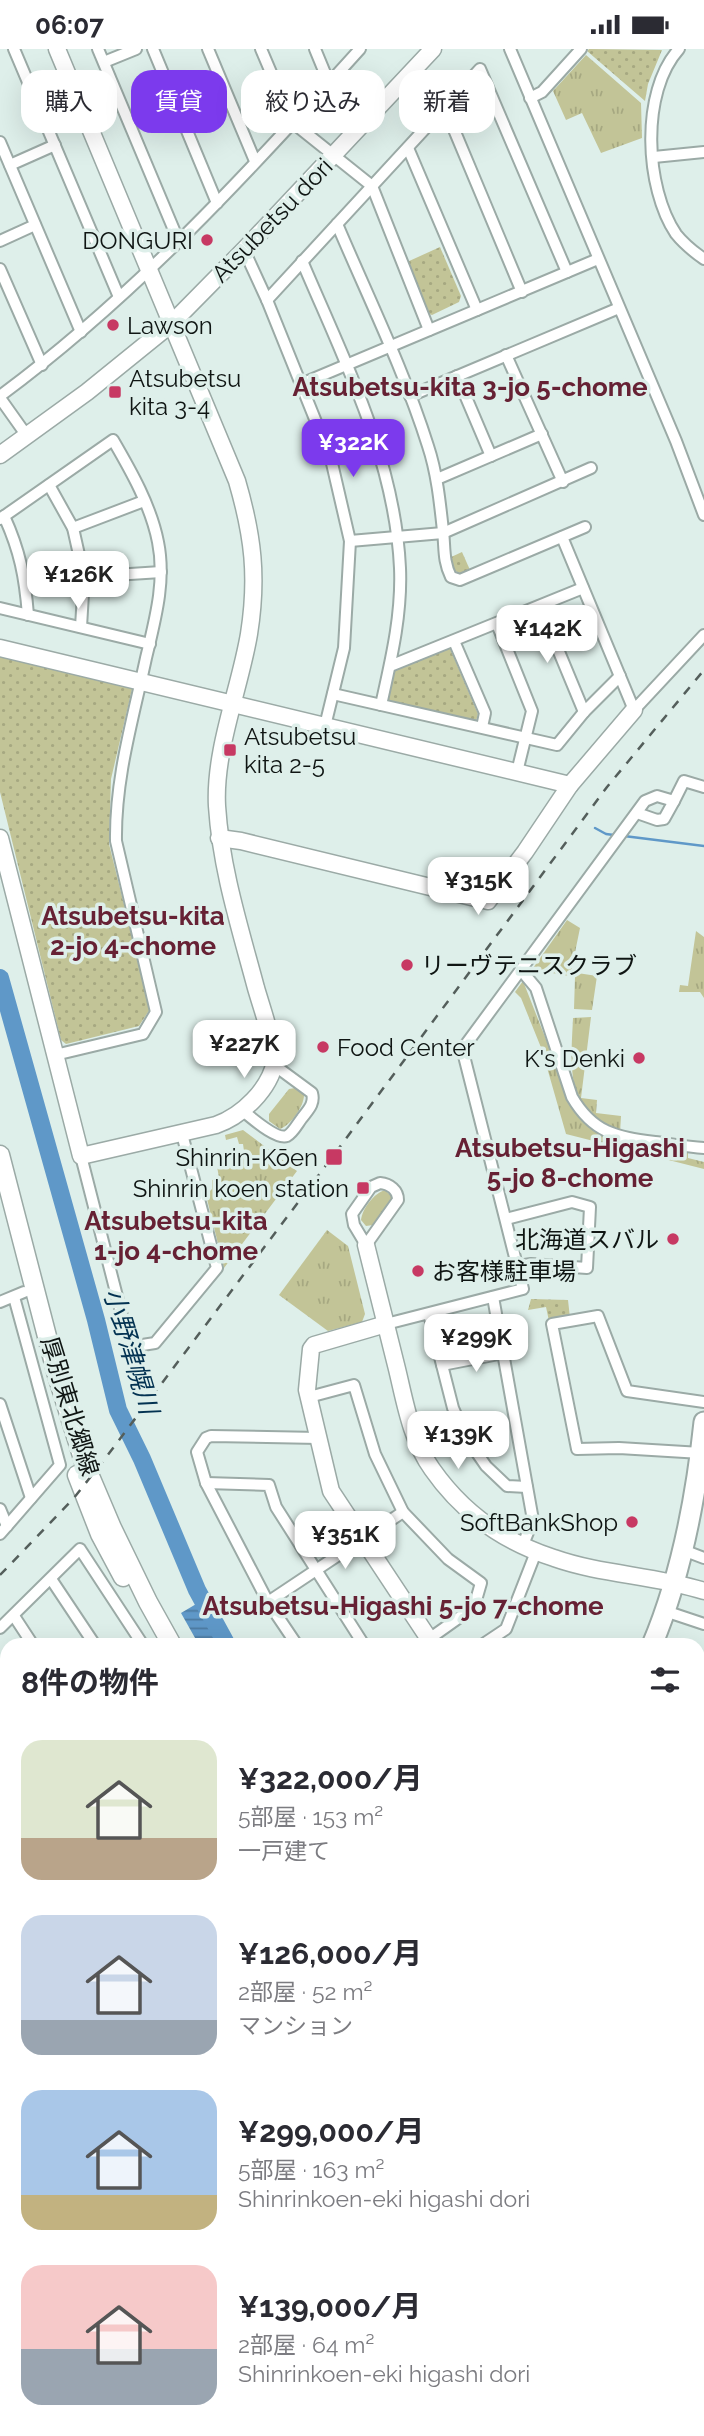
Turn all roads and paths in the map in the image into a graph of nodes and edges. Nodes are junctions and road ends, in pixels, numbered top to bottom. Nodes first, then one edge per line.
1 (14, 49) edge
2 (57, 49) edge
3 (98, 49) edge
4 (136, 49) edge
5 (153, 49) edge
6 (208, 49) edge
7 (261, 49) edge
8 (315, 49) edge
9 (360, 49) edge
10 (433, 49) edge
11 (510, 49) edge
12 (581, 49) edge
13 (679, 49) edge
14 (104, 62) junction
15 (270, 70) edge
16 (324, 70) edge
17 (341, 70) edge
18 (530, 98) junction
19 (495, 102) edge
20 (282, 133) edge
21 (306, 133) edge
22 (422, 133) edge
23 (455, 133) edge
24 (0, 142) edge
25 (55, 145) junction
26 (408, 148) junction
27 (704, 152) edge
28 (334, 155) junction
29 (654, 157) junction
30 (255, 161) junction
31 (9, 165) junction
32 (372, 186) junction
33 (217, 203) junction
34 (337, 224) junction
35 (36, 225) junction
36 (0, 241) edge
37 (179, 242) junction
38 (244, 250) junction
39 (598, 259) junction
40 (704, 259) edge
41 (302, 261) junction
42 (0, 269) edge
43 (149, 272) junction
44 (567, 272) junction
45 (522, 292) junction
46 (119, 297) junction
47 (267, 300) junction
48 (619, 308) junction
49 (477, 310) junction
50 (171, 324) junction
51 (429, 330) junction
52 (81, 332) junction
53 (390, 347) junction
54 (506, 355) junction
55 (42, 365) junction
56 (346, 365) junction
57 (457, 376) junction
58 (301, 384) junction
59 (410, 396) junction
60 (0, 397) edge
61 (542, 435) junction
62 (27, 436) junction
63 (0, 455) edge
64 (491, 456) junction
65 (591, 468) dead end
66 (437, 479) junction
67 (563, 482) junction
68 (49, 485) junction
69 (700, 492) edge
70 (144, 501) junction
71 (704, 515) edge
72 (2, 518) edge
73 (585, 527) dead end
74 (73, 528) junction
75 (443, 533) junction
76 (397, 537) junction
77 (562, 537) junction
78 (350, 541) junction
79 (161, 572) junction
80 (84, 577) junction
81 (583, 588) junction
82 (540, 606) junction
83 (0, 608) edge
84 (28, 615) junction
85 (497, 624) junction
86 (81, 628) junction
87 (704, 635) edge
88 (454, 641) junction
89 (150, 644) junction
90 (0, 648) edge
91 (390, 666) junction
92 (620, 676) junction
93 (141, 682) junction
94 (333, 694) junction
95 (233, 703) junction
96 (381, 705) junction
97 (634, 710) junction
98 (584, 712) junction
99 (325, 726) junction
100 (482, 727) junction
101 (526, 737) junction
102 (517, 772) junction
103 (570, 785) junction
104 (704, 787) edge
105 (674, 801) junction
106 (638, 813) junction
107 (0, 838) edge
108 (219, 838) junction
109 (522, 970) junction
110 (55, 1055) junction
111 (274, 1065) junction
112 (243, 1111) junction
113 (183, 1134) junction
114 (704, 1148) edge
115 (0, 1155) edge
116 (80, 1156) junction
117 (0, 1203) edge
118 (506, 1219) junction
119 (366, 1245) junction
120 (517, 1266) junction
121 (19, 1295) junction
122 (494, 1297) junction
123 (0, 1302) edge
124 (429, 1314) junction
125 (386, 1324) junction
126 (504, 1353) junction
127 (442, 1365) junction
128 (309, 1397) junction
129 (704, 1402) edge
130 (0, 1404) edge
131 (704, 1422) edge
132 (319, 1437) junction
133 (701, 1453) junction
134 (205, 1483) junction
135 (527, 1487) junction
136 (31, 1498) junction
137 (0, 1509) edge
138 (403, 1512) junction
139 (4, 1530) edge
140 (365, 1540) junction
141 (529, 1549) junction
142 (683, 1550) junction
143 (704, 1558) edge
144 (316, 1571) junction
145 (51, 1579) junction
146 (674, 1583) junction
147 (704, 1591) edge
148 (268, 1602) junction
149 (665, 1611) junction
150 (14, 1616) junction
151 (704, 1624) edge
152 (0, 1628) edge
153 (28, 1638) edge
154 (90, 1638) edge
155 (139, 1638) edge
156 (155, 1638) edge
157 (168, 1638) edge
158 (293, 1638) edge
159 (359, 1638) edge
160 (428, 1638) edge
161 (436, 1638) edge
162 (492, 1638) edge
163 (655, 1638) edge

1 - 25 street
2 - 43 street
3 - 14 street
4 - 14 street
5 - 33 street
6 - 30 street
7 - 15 street
8 - 16 street
9 - 17 street
10 - 28 street, Atsubetsu dori
11 - 18 street
12 - 18 street
13 - 29 street
14 - 37 street
18 - 39 street
19 - 44 street
20 - 30 street
21 - 28 street
22 - 26 street
23 - 45 street
24 - 31 street
25 - 31 street
25 - 46 street
26 - 32 street
26 - 49 street
27 - 29 street
28 - 32 street
28 - 38 street, Atsubetsu dori
29 - 40 street
30 - 33 street
31 - 35 street
32 - 34 street
32 - 51 street
33 - 37 street
34 - 41 street
34 - 53 street
35 - 36 street
35 - 52 street
37 - 43 street
38 - 47 street
38 - 50 street, Atsubetsu dori
39 - 44 street
39 - 48 street
41 - 47 street
41 - 56 street
42 - 55 street
43 - 46 street
43 - 50 street
44 - 45 street
45 - 49 street
46 - 52 street
47 - 58 street
48 - 54 street
48 - 69 street
49 - 51 street
50 - 62 street, Atsubetsu dori
50 - 95 street
51 - 53 street
52 - 55 street
53 - 56 street
53 - 59 street
54 - 57 street
54 - 61 street
55 - 60 street
56 - 58 street
56 - 76 street
57 - 59 street
57 - 64 street
58 - 78 street
59 - 66 street
60 - 62 street
61 - 64 street
61 - 67 street
62 - 63 street, Atsubetsu dori
64 - 66 street
65 - 67 street
66 - 75 street
67 - 75 street
68 - 70 street
68 - 72 street
68 - 74 street
69 - 71 street
70 - 74 street
70 - 79 street
72 - 84 street
73 - 77 street
74 - 80 street
75 - 76 street
75 - 77 street
76 - 78 street
76 - 91 street
77 - 81 street
78 - 94 street
79 - 80 street
79 - 89 street
80 - 86 street
81 - 82 street
81 - 92 street
82 - 85 street
82 - 98 street
83 - 84 street
84 - 86 street
85 - 88 street
85 - 101 street
86 - 89 street
87 - 97 street
88 - 91 street
88 - 100 street
89 - 93 street
90 - 93 street
91 - 96 street
92 - 97 street
92 - 98 street
93 - 95 street
93 - 110 street
94 - 96 street
94 - 99 street
95 - 99 street
95 - 108 street
96 - 100 street
97 - 103 street
98 - 101 street
99 - 102 street
100 - 101 street
101 - 102 street
102 - 103 street
103 - 108 street
104 - 105 street
105 - 106 street
105 - 106 street
106 - 109 street
107 - 110 street
108 - 111 street
109 - 114 street
109 - 118 street
110 - 116 street
111 - 112 street
111 - 112 street
112 - 113 street
113 - 116 street
113 - 116 street
115 - 157 main road, 厚別東北郷線
117 - 121 main road, 厚別東北郷線
118 - 120 street
118 - 120 street
119 - 119 street
119 - 125 street
120 - 122 street
121 - 123 street
121 - 136 street
121 - 156 main road, 厚別東北郷線
122 - 124 street
122 - 126 street
124 - 125 street
124 - 127 street
125 - 128 street
125 - 141 street
126 - 127 street
126 - 135 street
127 - 135 street
128 - 132 street
128 - 138 street
129 - 133 street
130 - 136 street
131 - 133 highway
132 - 134 street
132 - 140 street
133 - 142 highway
134 - 144 street
134 - 148 street
135 - 141 street
136 - 139 street
137 - 139 street
138 - 140 street
138 - 161 street
140 - 144 street
140 - 160 street
141 - 146 street
141 - 162 street
142 - 143 street
142 - 146 highway
144 - 148 street
144 - 159 street
145 - 150 street
145 - 154 street
145 - 155 street
146 - 147 street
146 - 149 highway
148 - 158 street
149 - 151 street
149 - 163 highway
150 - 152 street
150 - 153 street

